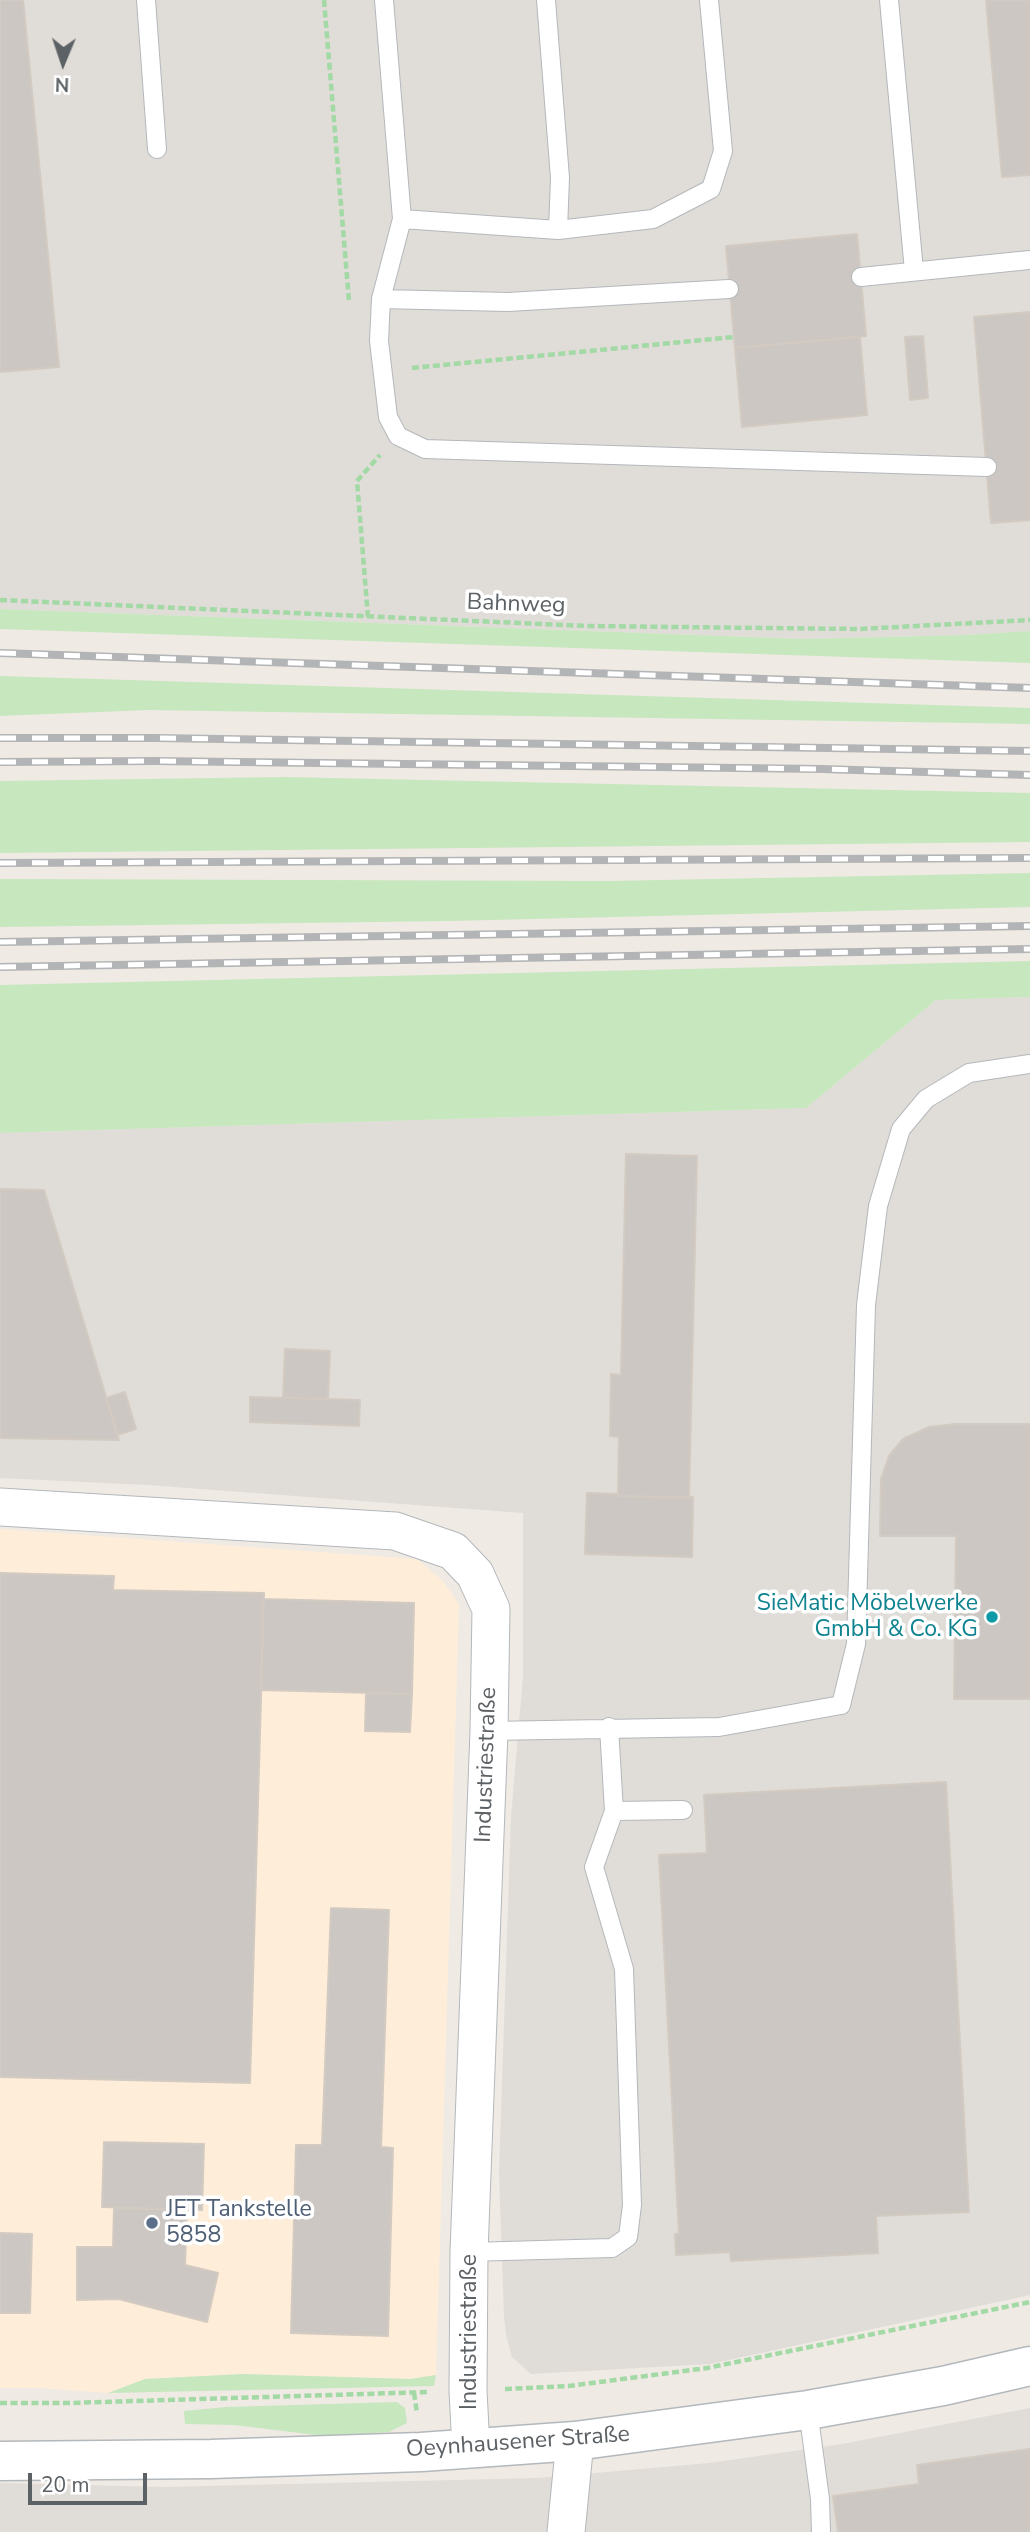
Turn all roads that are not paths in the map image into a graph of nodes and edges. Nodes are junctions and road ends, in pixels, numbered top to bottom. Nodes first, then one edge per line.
1 (146, 0) edge
2 (384, 0) edge
3 (546, 0) edge
4 (709, 0) edge
5 (889, 0) edge
6 (157, 149) dead end
7 (402, 219) junction
8 (558, 230) junction
9 (1030, 260) edge
10 (914, 271) junction
11 (861, 277) dead end
12 (729, 289) dead end
13 (381, 299) junction
14 (987, 467) dead end
15 (1030, 1065) edge
16 (0, 1507) edge
17 (609, 1727) junction
18 (489, 1731) junction
19 (683, 1810) dead end
20 (614, 1811) junction
21 (469, 2252) junction
22 (1030, 2366) edge
23 (808, 2410) junction
24 (575, 2441) junction
25 (471, 2448) junction
26 (0, 2461) edge
27 (566, 2532) edge
28 (821, 2532) edge

1 - 6 lane
2 - 7 lane
3 - 8 lane
4 - 8 lane
5 - 10 lane
7 - 8 lane
7 - 13 lane
9 - 10 lane
10 - 11 lane
12 - 13 lane
13 - 14 lane
15 - 17 lane
16 - 18 street, Industriestraße
17 - 18 lane
17 - 20 lane
18 - 21 street, Industriestraße
19 - 20 lane
20 - 21 lane
21 - 25 street, Industriestraße
22 - 23 main road, Oeynhausener Straße
23 - 24 main road, Oeynhausener Straße
23 - 28 lane
24 - 25 main road, Oeynhausener Straße
24 - 27 street
25 - 26 main road, Oeynhausener Straße

